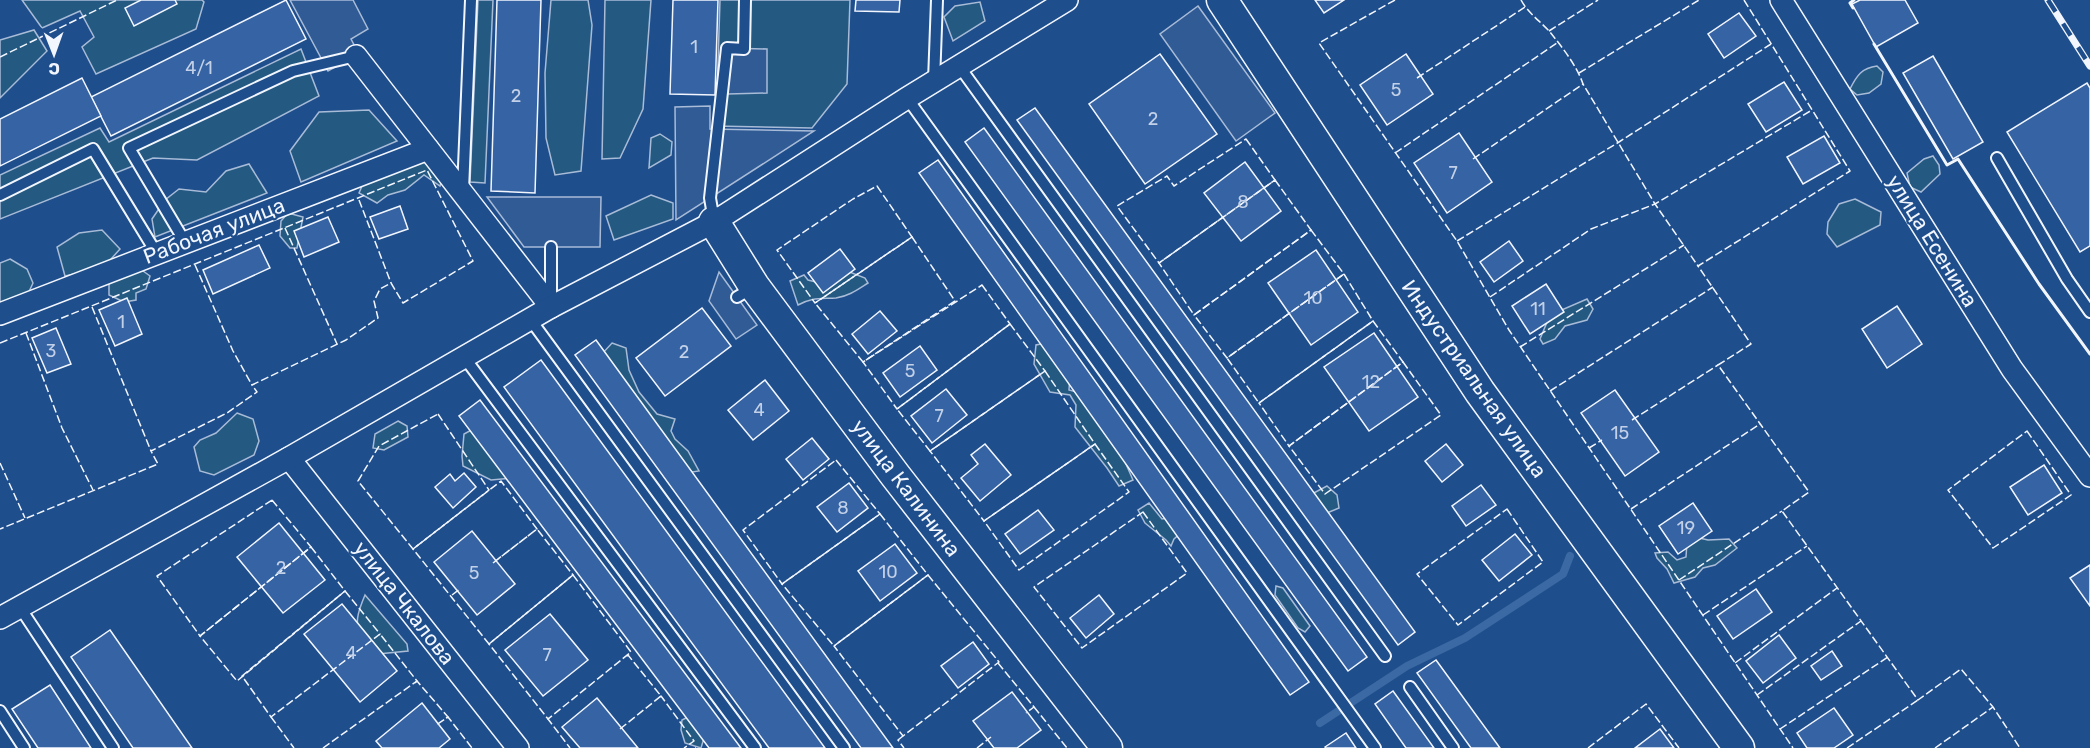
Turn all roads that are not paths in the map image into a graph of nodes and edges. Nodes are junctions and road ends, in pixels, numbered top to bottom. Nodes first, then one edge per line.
1 (471, 0) edge
2 (745, 0) edge
3 (937, 0) edge
4 (1067, 0) edge
5 (1222, 0) edge
6 (1781, 0) edge
7 (356, 56) joint
8 (959, 66) junction
9 (934, 82) junction
10 (907, 98) junction
11 (428, 148) junction
12 (1997, 158) dead end
13 (463, 194) junction
14 (0, 195) edge
15 (714, 222) junction
16 (185, 242) junction
17 (551, 247) dead end
18 (157, 254) junction
19 (551, 307) junction
20 (2090, 312) edge
21 (0, 314) edge
22 (530, 319) junction
23 (464, 357) junction
24 (289, 458) junction
25 (2090, 476) edge
26 (18, 606) junction
27 (0, 618) edge
28 (1386, 657) dead end
29 (1410, 687) dead end
30 (0, 711) edge
31 (24, 748) edge
32 (114, 748) edge
33 (518, 748) edge
34 (755, 748) edge
35 (844, 748) edge
36 (1107, 748) edge
37 (1375, 748) edge
38 (1453, 748) edge
39 (1739, 748) edge

1 - 13 lane
2 - 15 lane
3 - 9 lane
4 - 8 street
5 - 39 street, Индустриальная улица
6 - 25 street, улица Есенина
7 - 11 street
7 - 16 lane
8 - 9 street
8 - 28 lane
9 - 10 street
10 - 15 street
10 - 37 lane
11 - 13 street
11 - 16 street, Рабочая улица
12 - 20 lane
13 - 19 street
14 - 18 lane
15 - 19 street
15 - 36 street, улица Калинина
16 - 18 street, Рабочая улица
17 - 19 lane
18 - 21 street, Рабочая улица
19 - 22 street
22 - 23 street
22 - 35 lane
23 - 24 street
23 - 34 lane
24 - 26 street
24 - 33 street, улица Чкалова
26 - 27 street
26 - 32 lane
29 - 38 lane
30 - 31 lane

